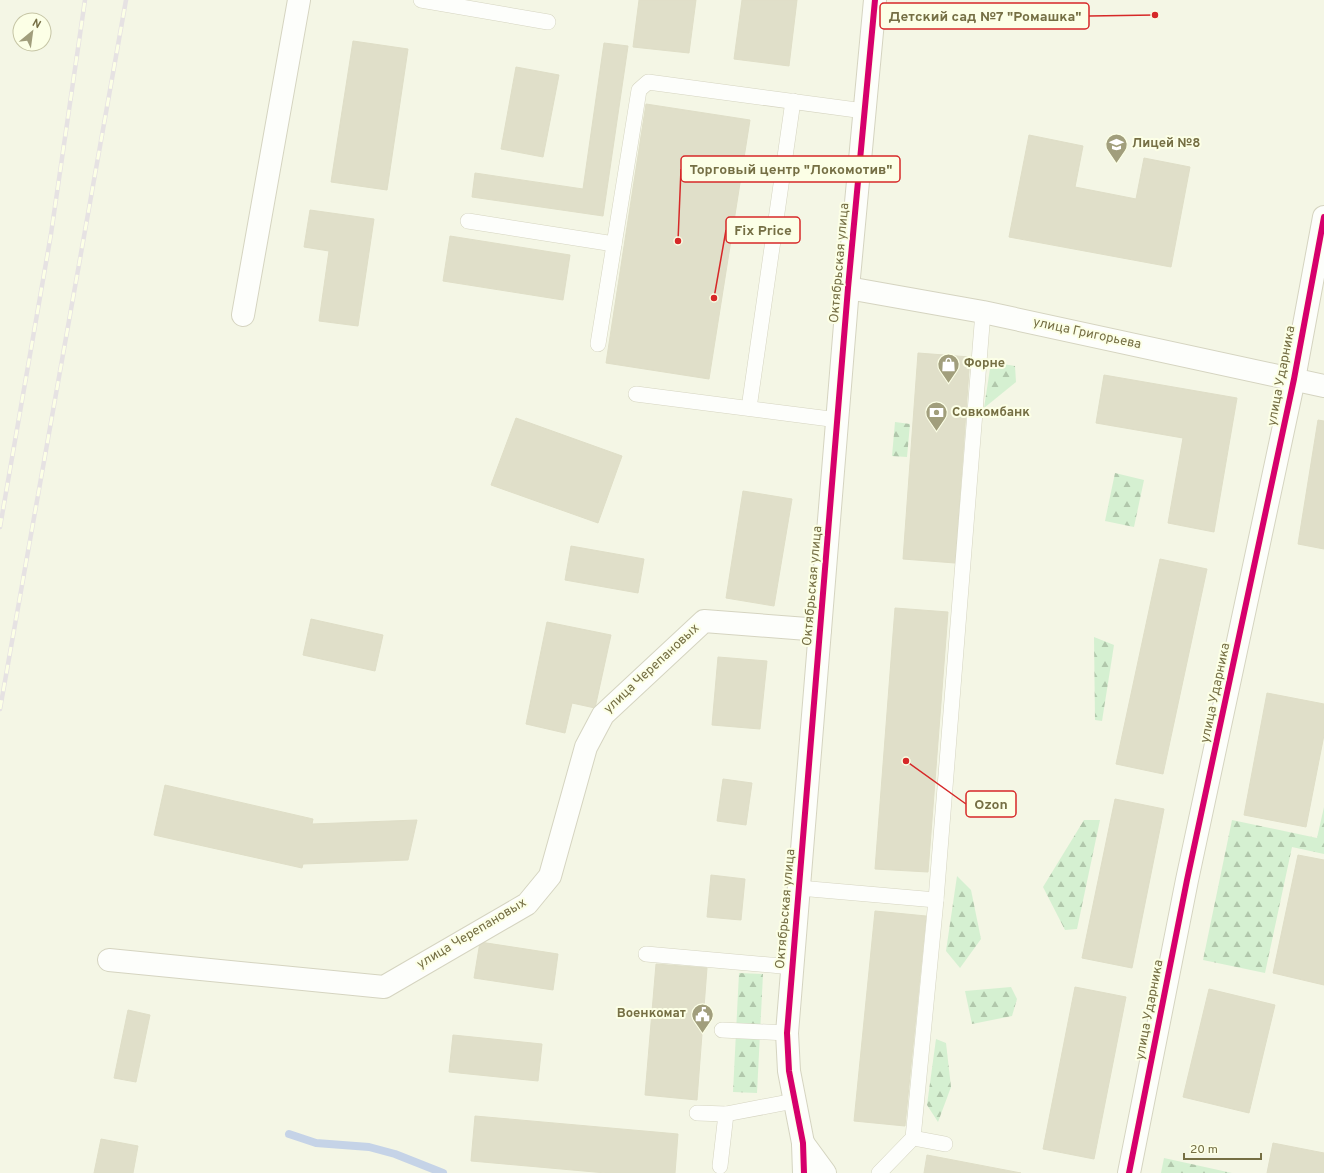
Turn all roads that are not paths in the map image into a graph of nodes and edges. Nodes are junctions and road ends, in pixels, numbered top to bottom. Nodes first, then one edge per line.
1 (299, 0) edge
2 (421, 0) edge
3 (875, 0) edge
4 (548, 22) dead end
5 (793, 101) junction
6 (864, 111) junction
7 (1324, 217) edge
8 (468, 221) dead end
9 (614, 244) junction
10 (848, 288) junction
11 (983, 312) junction
12 (243, 315) dead end
13 (598, 344) dead end
14 (1294, 379) junction
15 (1324, 386) edge
16 (636, 394) dead end
17 (750, 408) junction
18 (838, 420) junction
19 (820, 630) junction
20 (799, 888) junction
21 (936, 900) junction
22 (646, 954) dead end
23 (109, 960) dead end
24 (793, 967) junction
25 (722, 1030) dead end
26 (787, 1033) junction
27 (794, 1101) junction
28 (697, 1113) dead end
29 (726, 1114) junction
30 (913, 1138) junction
31 (803, 1143) junction
32 (945, 1144) dead end
33 (720, 1166) dead end
34 (804, 1173) edge
35 (825, 1173) edge
36 (880, 1173) edge
37 (1129, 1173) edge

1 - 12 street
2 - 4 lane
3 - 6 street, Октябрьская улица
5 - 6 lane
5 - 9 lane
5 - 17 lane
6 - 10 street, Октябрьская улица
7 - 14 street, улица Ударника
8 - 9 lane
9 - 13 lane
10 - 11 street, улица Григорьева
10 - 18 street, Октябрьская улица
11 - 14 street, улица Григорьева
11 - 21 lane
14 - 15 street, улица Григорьева
14 - 37 street, улица Ударника
16 - 17 lane
17 - 18 lane
18 - 19 street, Октябрьская улица
19 - 20 street, Октябрьская улица
19 - 23 street, улица Черепановых
20 - 21 lane
20 - 24 street, Октябрьская улица
21 - 30 lane
22 - 24 lane
24 - 26 street, Октябрьская улица
25 - 26 lane
26 - 27 street, Октябрьская улица
27 - 29 lane
27 - 31 street, Октябрьская улица
28 - 29 lane
29 - 33 lane
30 - 32 lane
30 - 36 lane
31 - 34 street, Октябрьская улица
31 - 35 street, Октябрьская улица

